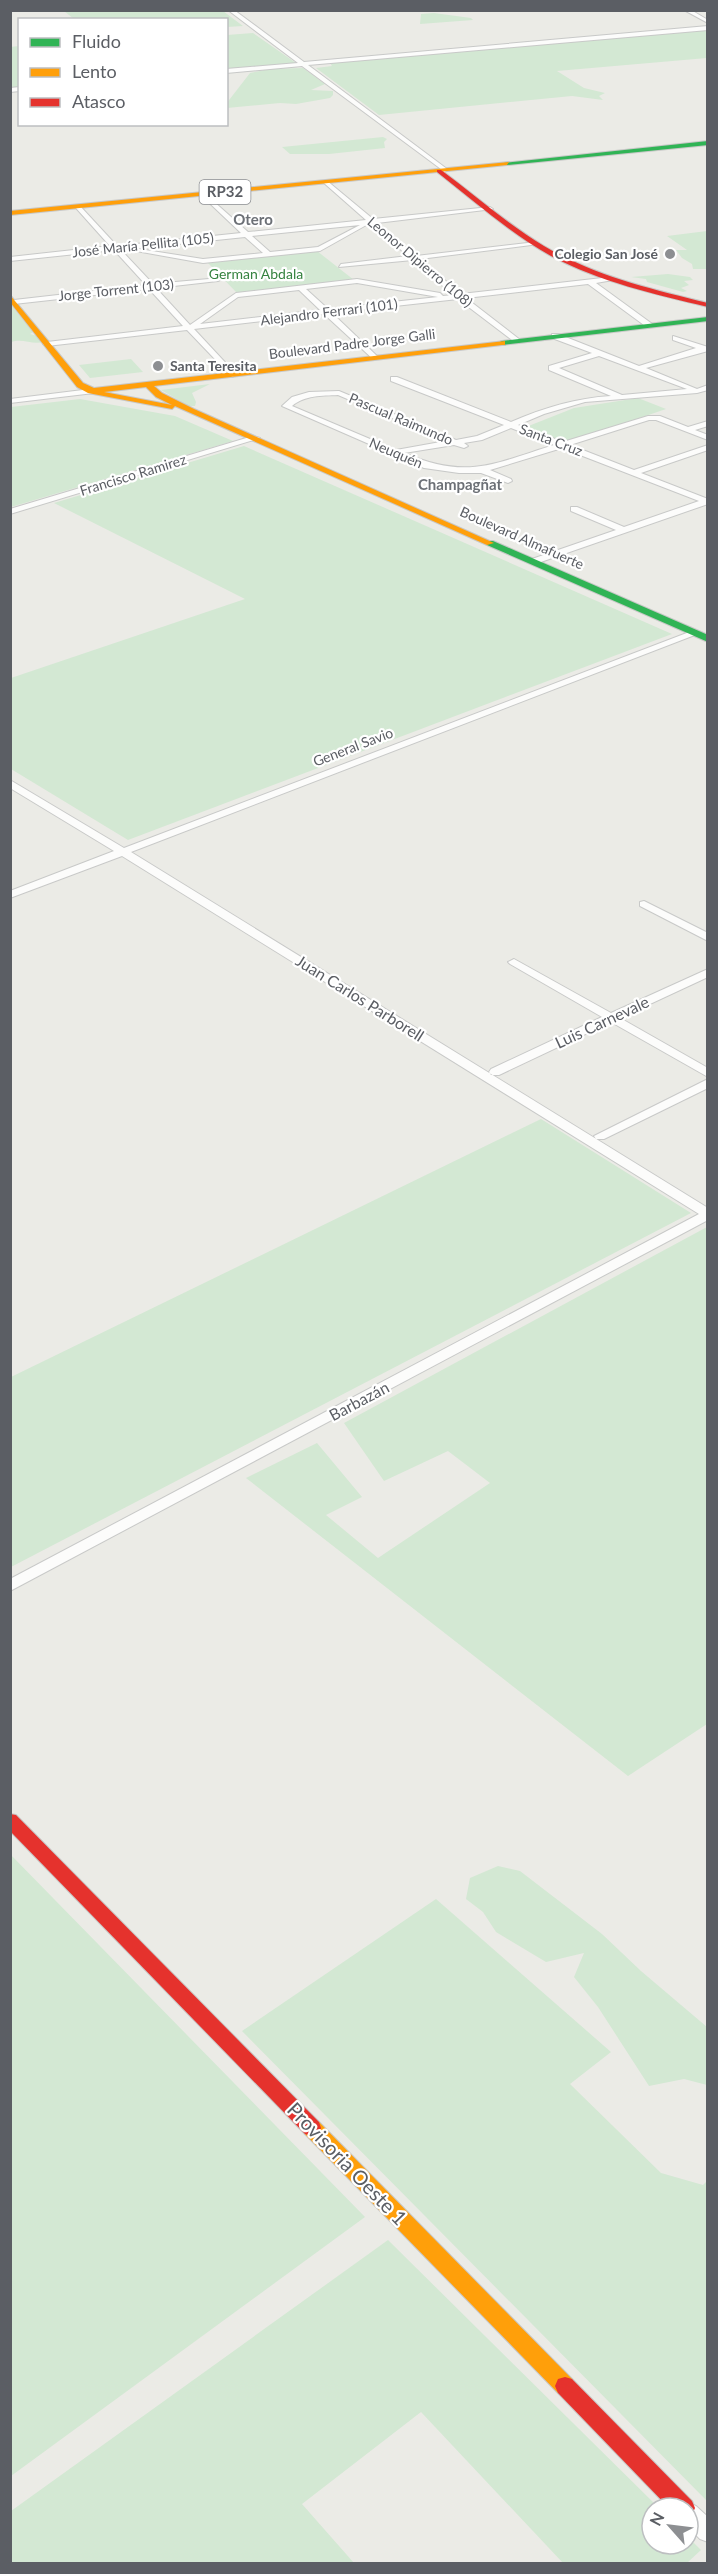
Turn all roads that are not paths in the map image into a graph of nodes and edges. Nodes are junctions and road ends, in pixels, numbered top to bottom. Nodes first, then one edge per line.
1 (230, 10) edge
2 (686, 10) edge
3 (708, 22) edge
4 (708, 28) edge
5 (303, 64) junction
6 (228, 71) edge
7 (708, 143) edge
8 (442, 170) junction
9 (326, 182) junction
10 (203, 194) junction
11 (78, 207) junction
12 (490, 209) junction
13 (10, 213) edge
14 (372, 222) junction
15 (246, 234) junction
16 (536, 244) junction
17 (115, 248) junction
18 (320, 249) junction
19 (268, 254) junction
20 (327, 255) dead end
21 (413, 258) junction
22 (10, 259) edge
23 (334, 260) dead end
24 (203, 261) junction
25 (341, 266) junction
26 (218, 279) junction
27 (611, 279) junction
28 (357, 281) junction
29 (590, 282) junction
30 (151, 286) junction
31 (301, 288) junction
32 (236, 295) junction
33 (460, 297) junction
34 (12, 299) edge
35 (708, 305) edge
36 (327, 312) junction
37 (708, 317) edge
38 (649, 324) junction
39 (189, 328) junction
40 (555, 336) junction
41 (676, 338) dead end
42 (516, 340) junction
43 (47, 344) junction
44 (706, 349) edge
45 (597, 354) junction
46 (374, 358) junction
47 (637, 369) junction
48 (232, 375) junction
49 (394, 379) dead end
50 (148, 384) junction
51 (91, 391) junction
52 (705, 391) edge
53 (621, 397) junction
54 (10, 401) edge
55 (288, 408) joint
56 (191, 411) junction
57 (708, 423) edge
58 (515, 426) junction
59 (688, 430) junction
60 (256, 438) junction
61 (708, 438) edge
62 (461, 445) junction
63 (564, 445) junction
64 (708, 447) edge
65 (397, 454) junction
66 (482, 470) junction
67 (633, 473) junction
68 (508, 480) dead end
69 (707, 501) edge
70 (574, 509) dead end
71 (10, 512) edge
72 (624, 530) junction
73 (536, 561) junction
74 (703, 633) edge
75 (10, 783) edge
76 (124, 852) junction
77 (10, 895) edge
78 (644, 904) dead end
79 (708, 938) edge
80 (514, 962) dead end
81 (708, 972) edge
82 (612, 1018) junction
83 (495, 1072) dead end
84 (708, 1073) edge
85 (708, 1083) edge
86 (600, 1136) dead end
87 (708, 1215) edge
88 (10, 1586) edge
89 (10, 1820) edge
90 (672, 2496) edge

1 - 5 street
2 - 3 street
4 - 5 street
5 - 6 street
5 - 8 street
7 - 8 main road, RP32
8 - 9 main road, RP32
8 - 12 main road
9 - 10 main road, RP32
9 - 14 street, Leonor Dipierro (108)
10 - 11 main road, RP32
10 - 15 street
11 - 13 main road, RP32
11 - 17 street
12 - 14 street, José María Pellita (105)
12 - 16 main road
14 - 15 street, José María Pellita (105)
14 - 18 street
14 - 21 street, Leonor Dipierro (108)
15 - 17 street, José María Pellita (105)
15 - 19 street
16 - 21 street
16 - 27 main road
17 - 22 street, José María Pellita (105)
17 - 24 street
17 - 30 street
18 - 19 street
18 - 20 street
19 - 24 street
21 - 25 street
21 - 33 street, Leonor Dipierro (108)
23 - 25 street
24 - 26 street
25 - 28 street
26 - 30 street, Jorge Torrent (103)
26 - 32 street
27 - 29 street, Alejandro Ferrari (101)
27 - 35 main road
28 - 31 street
28 - 33 street
29 - 33 street, Alejandro Ferrari (101)
29 - 38 street
30 - 34 street, Jorge Torrent (103)
30 - 39 street
31 - 32 street
31 - 36 street
32 - 39 street
33 - 36 street, Alejandro Ferrari (101)
33 - 42 street, Leonor Dipierro (108)
34 - 43 main road
36 - 39 street, Alejandro Ferrari (101)
36 - 46 street
37 - 38 main road, Boulevard Padre Jorge Galli
38 - 40 main road, Boulevard Padre Jorge Galli
39 - 43 street, Alejandro Ferrari (101)
39 - 48 street
40 - 42 main road, Boulevard Padre Jorge Galli
40 - 45 street
41 - 44 street
42 - 46 main road, Boulevard Padre Jorge Galli
43 - 51 main road
44 - 47 street
45 - 47 street
45 - 53 street
46 - 48 main road, Boulevard Padre Jorge Galli
47 - 52 street
48 - 50 main road, Boulevard Padre Jorge Galli
49 - 58 street, Santa Cruz
50 - 51 main road, Boulevard Padre Jorge Galli
50 - 56 main road, Boulevard Almafuerte
51 - 54 street, Boulevard Padre Jorge Galli
51 - 56 main road, Boulevard Almafuerte
52 - 53 street
53 - 58 street
55 - 62 street, Pascual Raimundo
55 - 65 street, Neuquén
56 - 60 main road, Boulevard Almafuerte
57 - 59 street
58 - 62 street
58 - 63 street, Santa Cruz
59 - 61 street
59 - 63 street
60 - 71 street, Francisco Ramirez
60 - 73 main road, Boulevard Almafuerte
62 - 65 street
63 - 66 street
63 - 67 street, Santa Cruz
64 - 67 street
65 - 66 street, Neuquén
66 - 68 street, Neuquén
67 - 69 street, Santa Cruz
69 - 72 street
70 - 72 street
72 - 73 street
73 - 74 main road, Boulevard Almafuerte
74 - 76 street, General Savio
75 - 76 street, Juan Carlos Parborell
76 - 77 street, General Savio
76 - 87 street, Juan Carlos Parborell
78 - 79 street
80 - 82 street
81 - 82 street, Luis Carnevale
82 - 83 street, Luis Carnevale
82 - 84 street
85 - 86 street
87 - 88 street, Barbazán
89 - 90 main road, Provisoria Oeste 1

